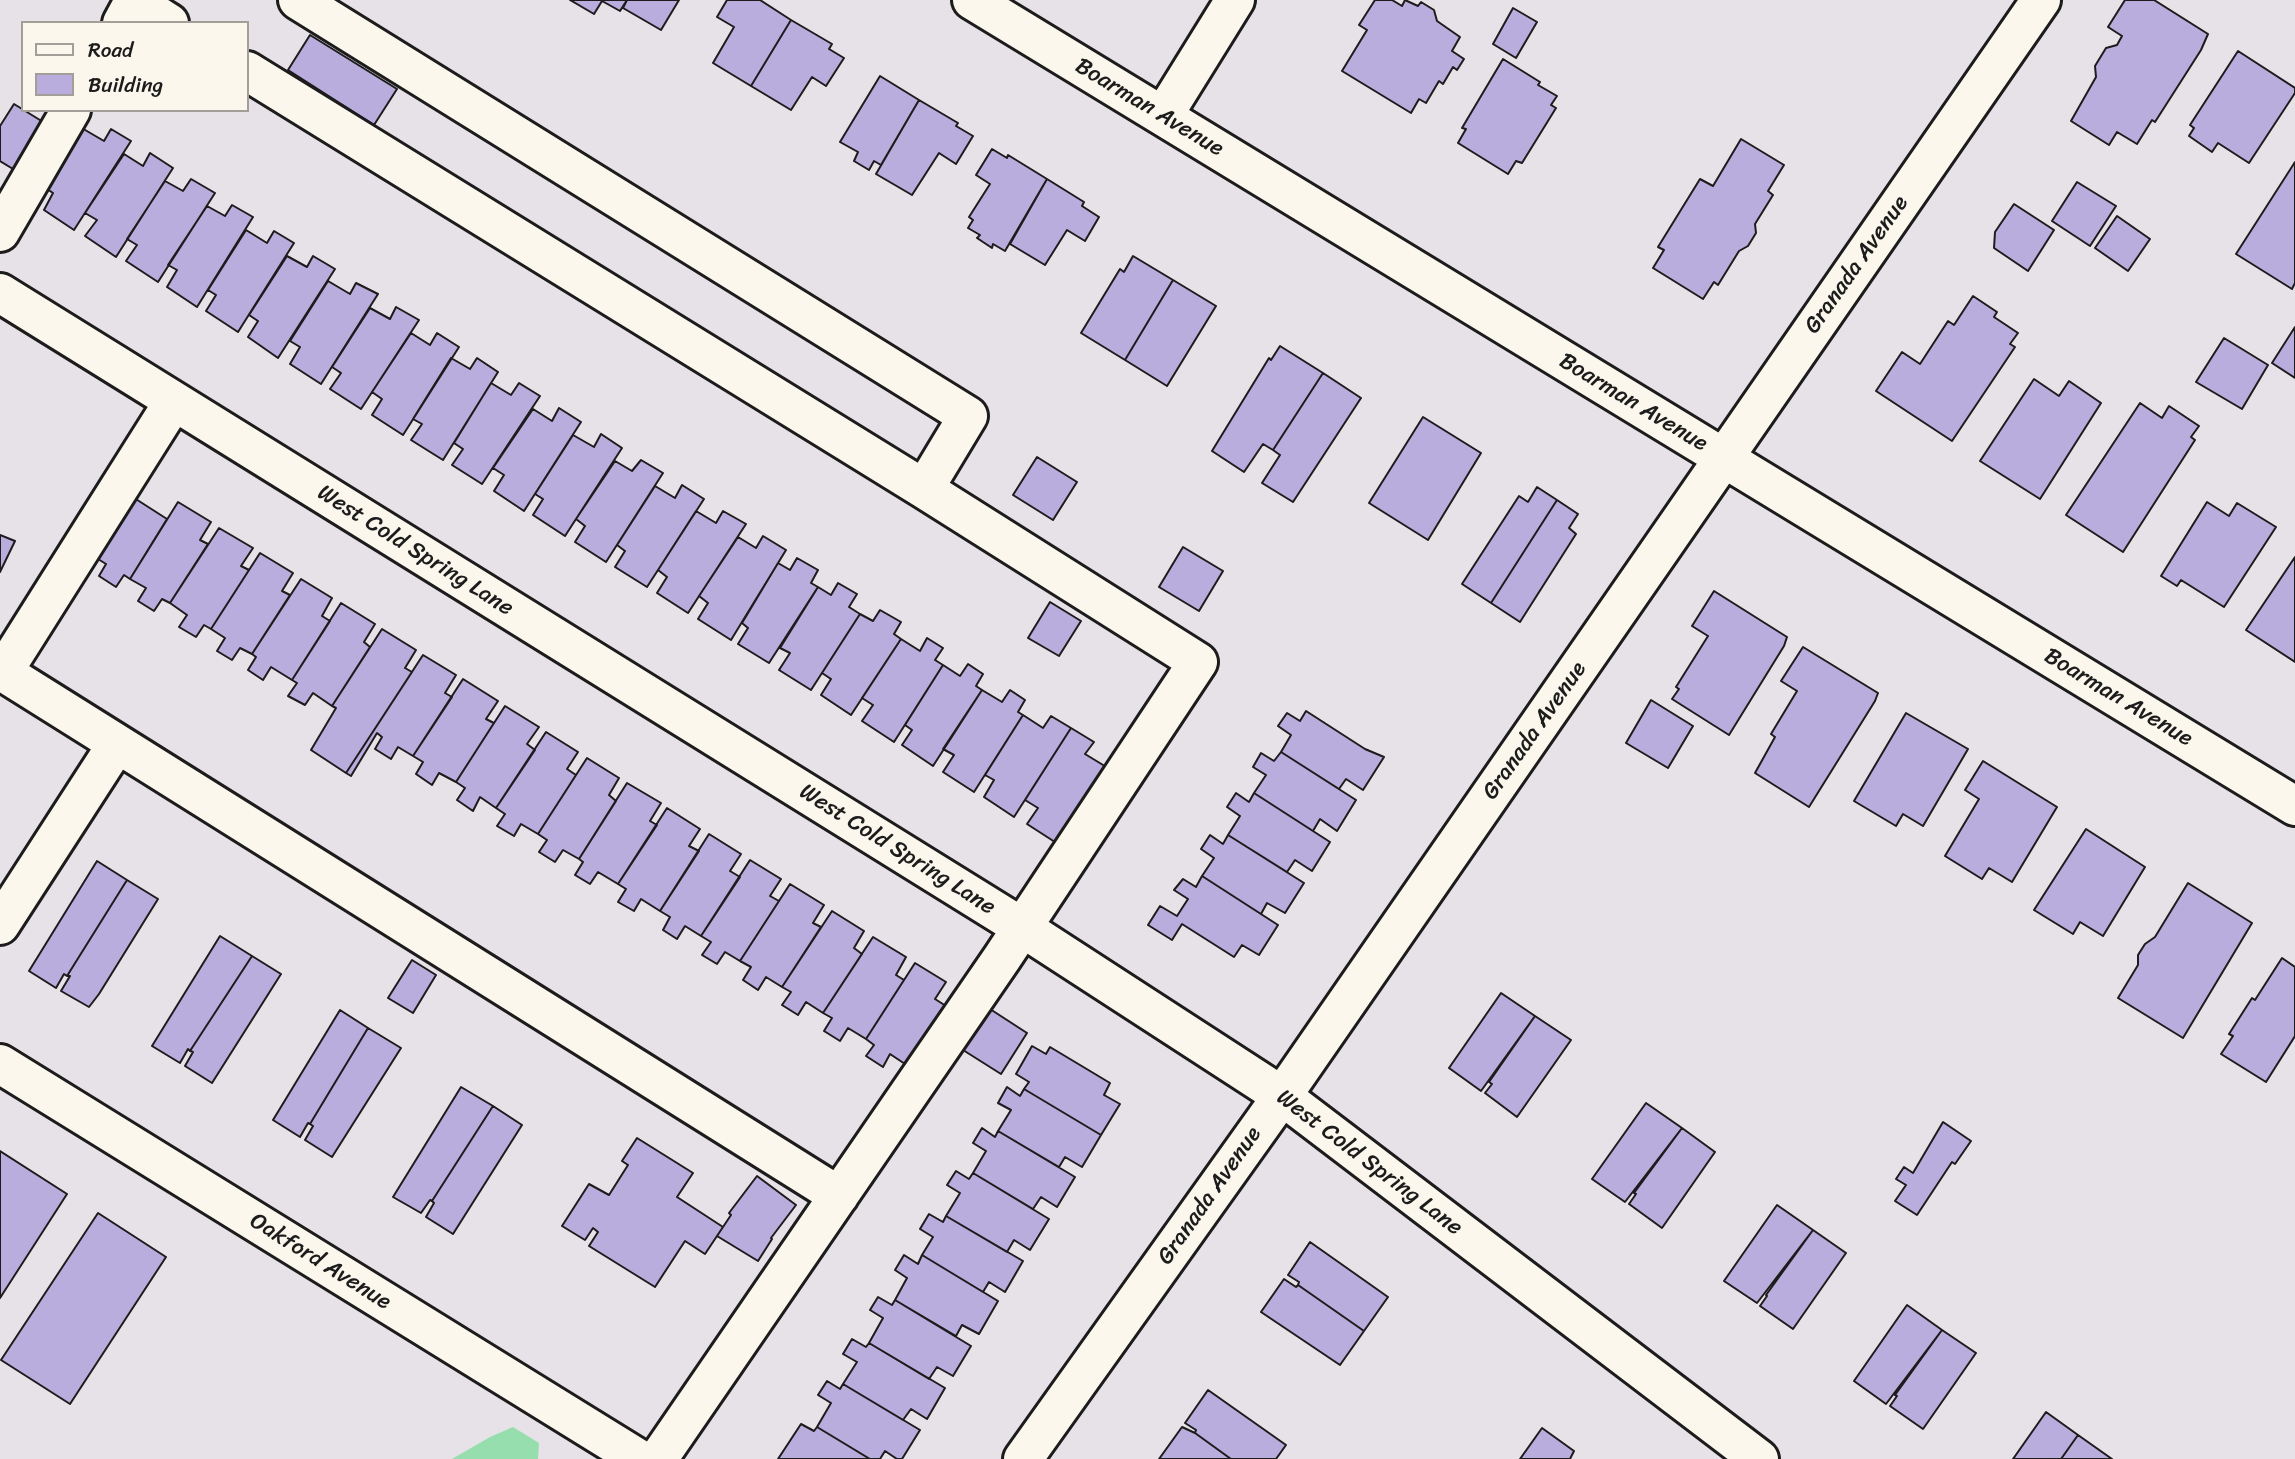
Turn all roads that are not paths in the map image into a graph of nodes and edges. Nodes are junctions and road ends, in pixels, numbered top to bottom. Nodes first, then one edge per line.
1 (298, 0) edge
2 (972, 0) edge
3 (1235, 0) edge
4 (2041, 0) edge
5 (123, 21) edge
6 (166, 21) edge
7 (248, 72) edge
8 (70, 112) edge
9 (1163, 116) junction
10 (0, 232) edge
11 (0, 293) edge
12 (174, 401) junction
13 (1724, 458) junction
14 (924, 489) junction
15 (117, 744) junction
16 (2295, 806) edge
17 (0, 925) edge
18 (1023, 928) junction
19 (0, 1064) edge
20 (1282, 1096) junction
21 (839, 1196) junction
22 (639, 1459) edge
23 (658, 1459) edge
24 (1023, 1459) edge
25 (1759, 1459) edge

1 - 14 street
2 - 9 street, Boarman Avenue
3 - 9 street
4 - 13 street, Granada Avenue
5 - 6 street
7 - 14 street
8 - 10 street
9 - 13 street, Boarman Avenue
11 - 12 street, West Cold Spring Lane
12 - 15 street
12 - 18 street, West Cold Spring Lane
13 - 16 street, Boarman Avenue
13 - 20 street, Granada Avenue
14 - 18 street
15 - 17 street
15 - 21 street
18 - 20 street, West Cold Spring Lane
18 - 21 street
19 - 22 street, Oakford Avenue
20 - 24 street, Granada Avenue
20 - 25 street, West Cold Spring Lane
21 - 23 street

